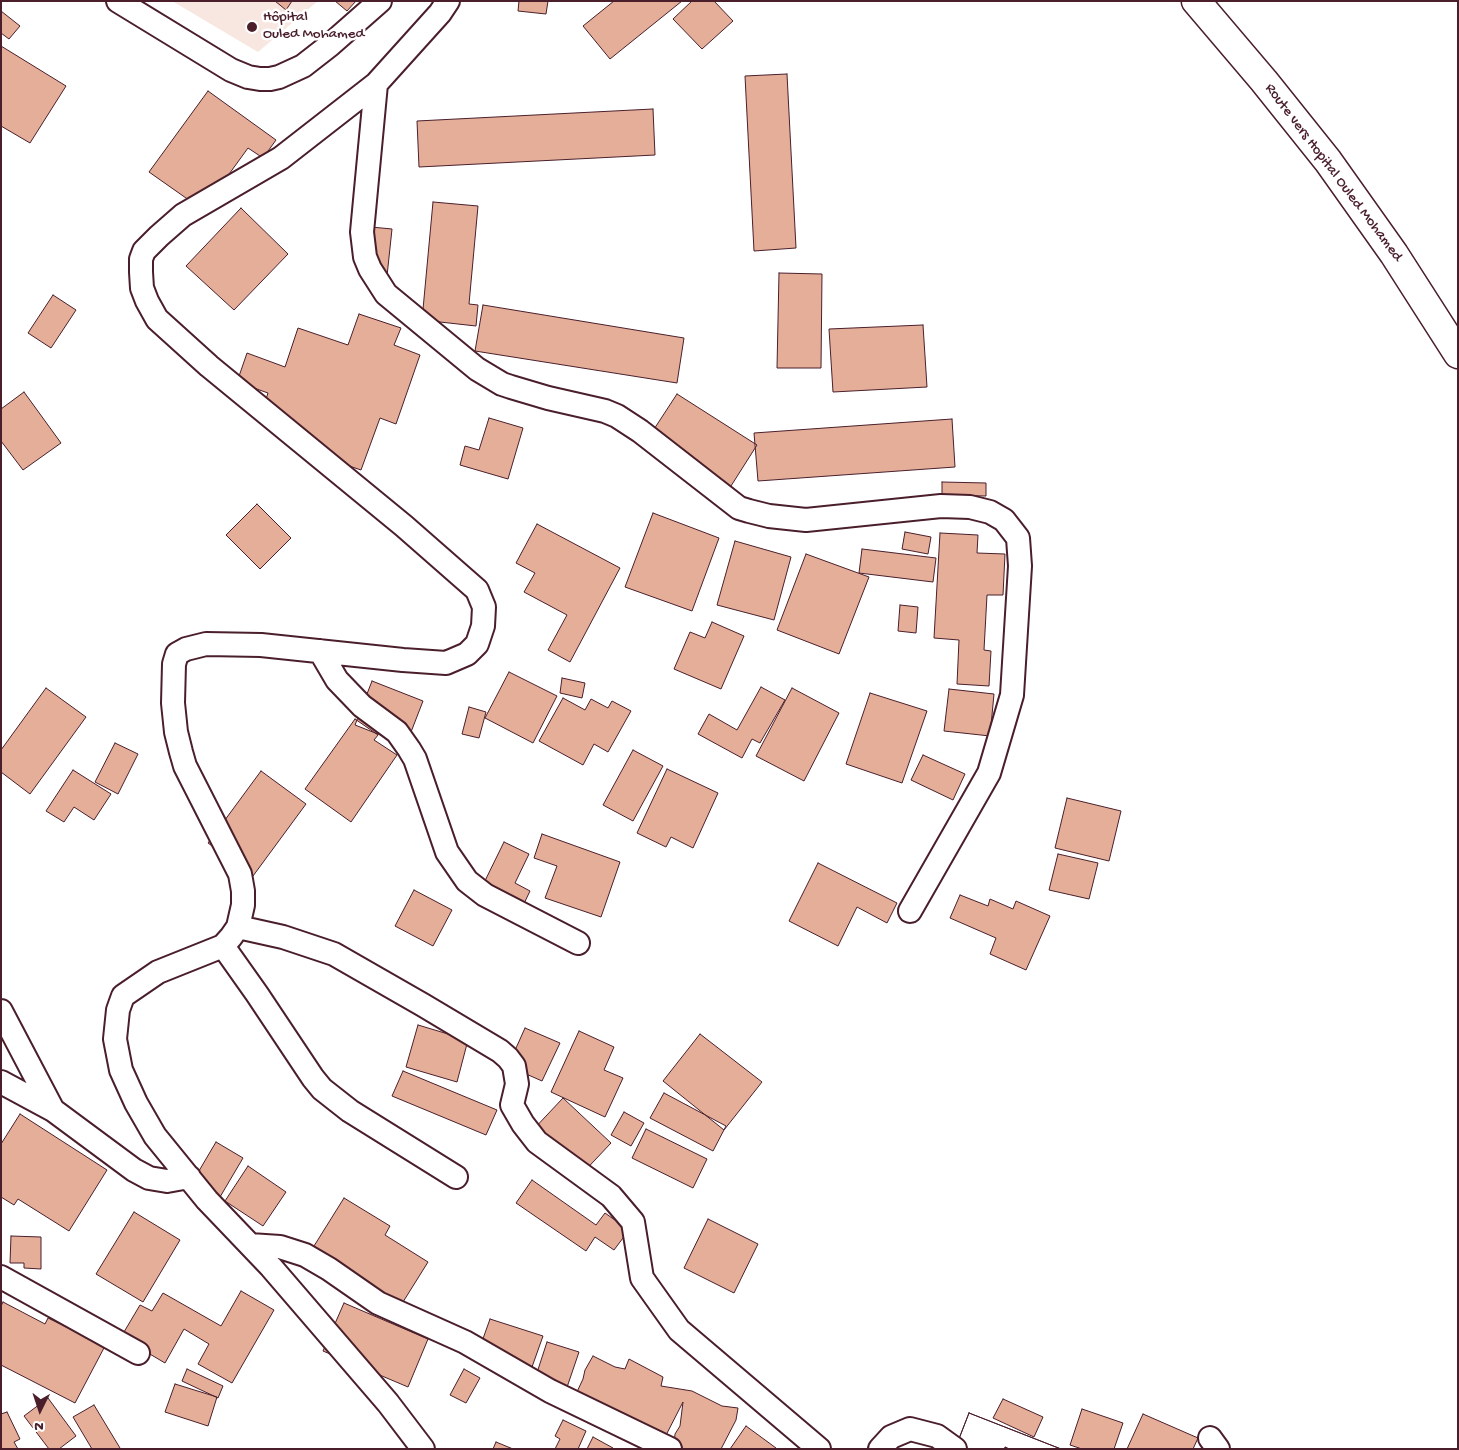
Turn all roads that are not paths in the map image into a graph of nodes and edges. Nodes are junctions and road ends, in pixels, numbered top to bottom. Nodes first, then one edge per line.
1 (118, 1) edge
2 (380, 1) edge
3 (448, 1) edge
4 (1196, 1) edge
5 (376, 84) junction
6 (1458, 354) edge
7 (320, 651) junction
8 (910, 911) dead end
9 (238, 927) junction
10 (578, 943) dead end
11 (223, 946) junction
12 (1, 1011) edge
13 (1, 1082) edge
14 (53, 1110) junction
15 (189, 1177) junction
16 (456, 1177) dead end
17 (250, 1245) junction
18 (1, 1277) edge
19 (138, 1354) dead end
20 (422, 1449) edge
21 (670, 1449) edge
22 (819, 1449) edge
23 (880, 1449) edge
24 (954, 1449) edge

1 - 2 street
3 - 5 street
4 - 6 street, Route vers Hopital Ouled Mohamed
5 - 7 street
5 - 8 street
7 - 9 street
7 - 10 street
9 - 11 street
9 - 22 street
11 - 15 street
11 - 16 street
12 - 14 street
13 - 14 street
14 - 15 street
15 - 17 street
17 - 20 street
17 - 21 street
18 - 19 street
23 - 24 street

